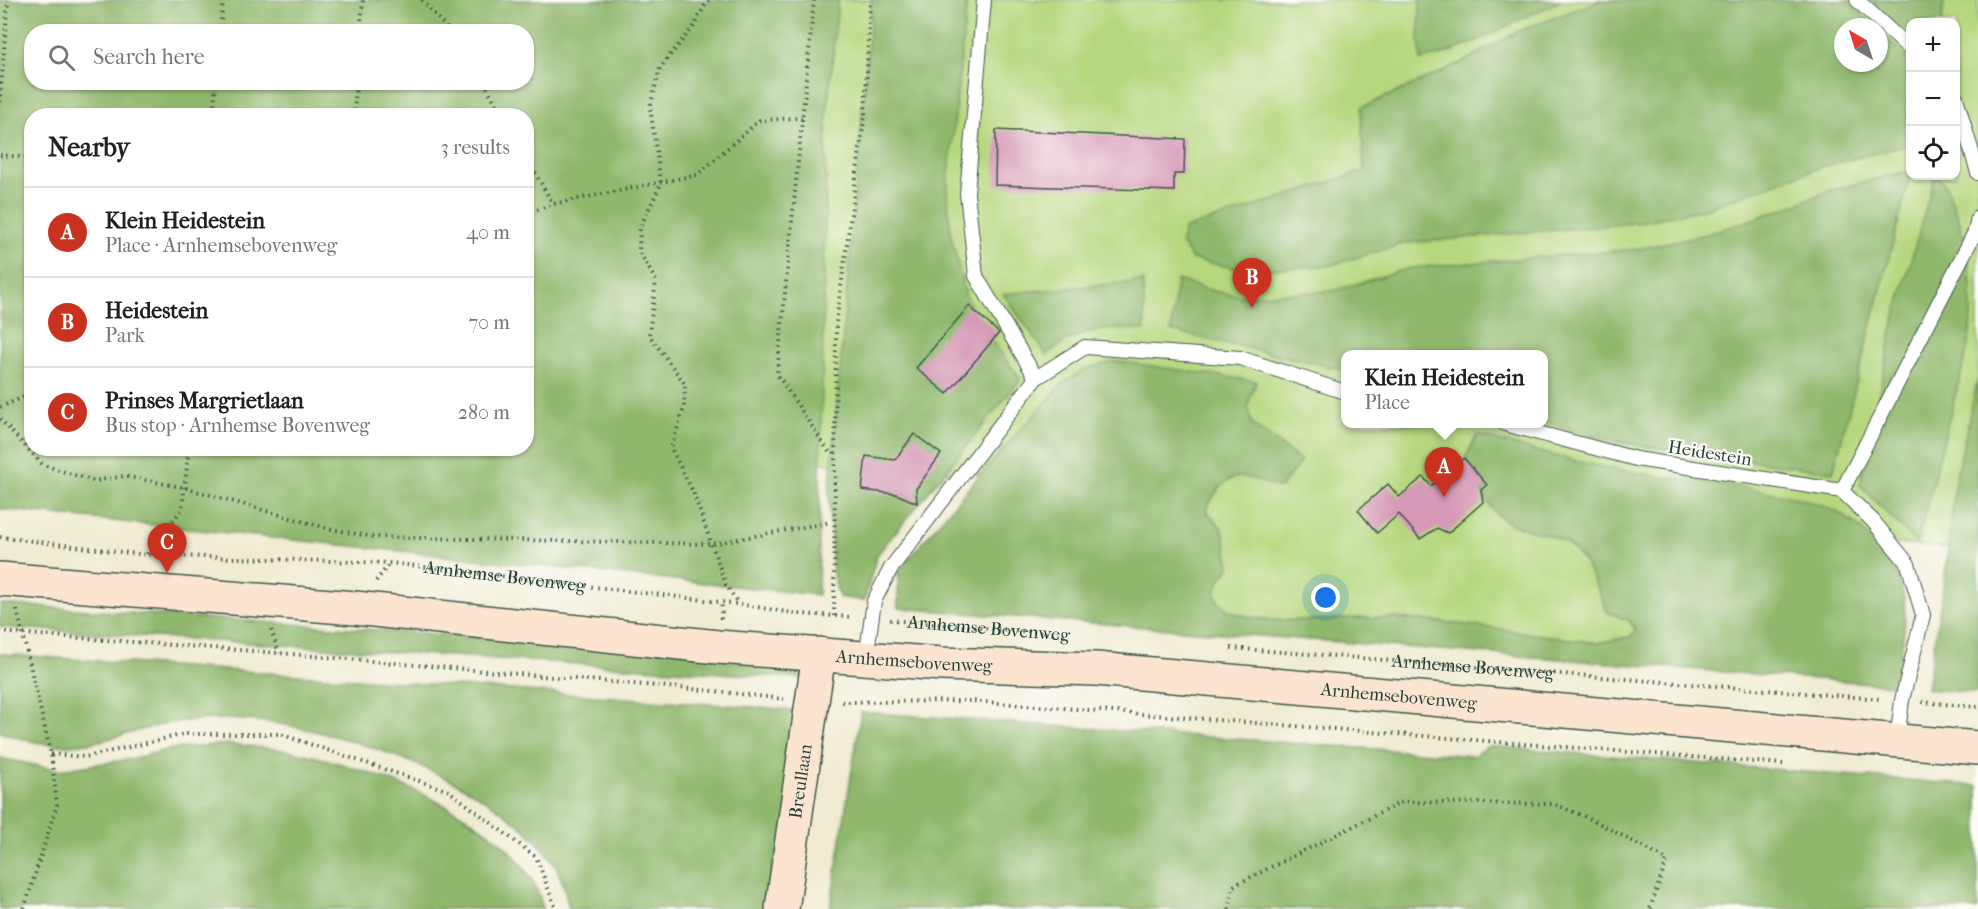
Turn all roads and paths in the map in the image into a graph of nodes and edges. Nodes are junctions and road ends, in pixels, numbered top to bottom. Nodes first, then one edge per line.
1 (8, 0) edge
2 (223, 0) edge
3 (363, 0) edge
4 (422, 0) edge
5 (708, 0) edge
6 (814, 0) edge
7 (870, 0) edge
8 (984, 0) edge
9 (1857, 0) edge
10 (221, 24) edge
11 (361, 24) edge
12 (443, 24) edge
13 (1906, 44) edge
14 (215, 90) edge
15 (356, 90) edge
16 (488, 90) edge
17 (0, 102) edge
18 (214, 108) edge
19 (354, 108) edge
20 (499, 108) edge
21 (1960, 112) edge
22 (802, 117) junction
23 (0, 155) edge
24 (24, 157) edge
25 (534, 171) edge
26 (1978, 174) edge
27 (662, 184) junction
28 (553, 204) junction
29 (534, 211) edge
30 (1978, 217) edge
31 (1036, 378) junction
32 (1341, 391) edge
33 (24, 397) edge
34 (0, 407) edge
35 (0, 419) edge
36 (1523, 428) edge
37 (24, 445) edge
38 (831, 455) dead end
39 (35, 456) edge
40 (188, 456) edge
41 (186, 488) junction
42 (1842, 491) junction
43 (831, 522) dead end
44 (0, 537) edge
45 (711, 544) junction
46 (146, 555) junction
47 (5, 580) edge
48 (738, 604) junction
49 (834, 616) junction
50 (871, 618) junction
51 (0, 633) edge
52 (22, 634) junction
53 (1074, 635) dead end
54 (1228, 647) dead end
55 (819, 654) junction
56 (866, 658) junction
57 (1902, 700) junction
58 (812, 703) junction
59 (1978, 707) edge
60 (1897, 741) junction
61 (1978, 748) edge
62 (51, 754) junction
63 (1787, 764) dead end
64 (24, 909) edge
65 (556, 909) edge
66 (782, 909) edge
67 (1229, 909) edge
68 (1650, 909) edge

1 - 17 path
2 - 10 path
3 - 11 path
4 - 12 path
5 - 27 path
6 - 22 path
7 - 49 path
8 - 31 lane
9 - 13 lane
14 - 18 path
15 - 19 path
16 - 20 path
21 - 26 lane
22 - 27 path
22 - 38 path
23 - 24 path
25 - 28 path
27 - 28 path
27 - 45 path
28 - 29 path
30 - 42 lane
31 - 32 lane
31 - 50 lane
33 - 34 path
35 - 37 path
36 - 42 lane, Heidestein
39 - 41 path
40 - 41 path
41 - 45 path
41 - 46 path
42 - 57 lane
43 - 45 path
44 - 46 path, Arnhemse Bovenweg
45 - 48 path
46 - 48 path, Arnhemse Bovenweg
47 - 52 path
47 - 55 main road
48 - 49 path, Arnhemse Bovenweg
49 - 50 path, Arnhemse Bovenweg
50 - 53 path, Arnhemse Bovenweg
50 - 56 lane
51 - 52 path
52 - 58 path
52 - 62 path
54 - 57 path, Arnhemse Bovenweg
55 - 56 main road, Arnhemsebovenweg
55 - 58 main road, Breullaan
56 - 60 main road, Arnhemsebovenweg
57 - 59 path, Arnhemse Bovenweg
57 - 60 lane
58 - 63 path
58 - 66 main road, Breullaan
60 - 61 main road, Arnhemsebovenweg
62 - 64 path
62 - 65 path
67 - 68 path

